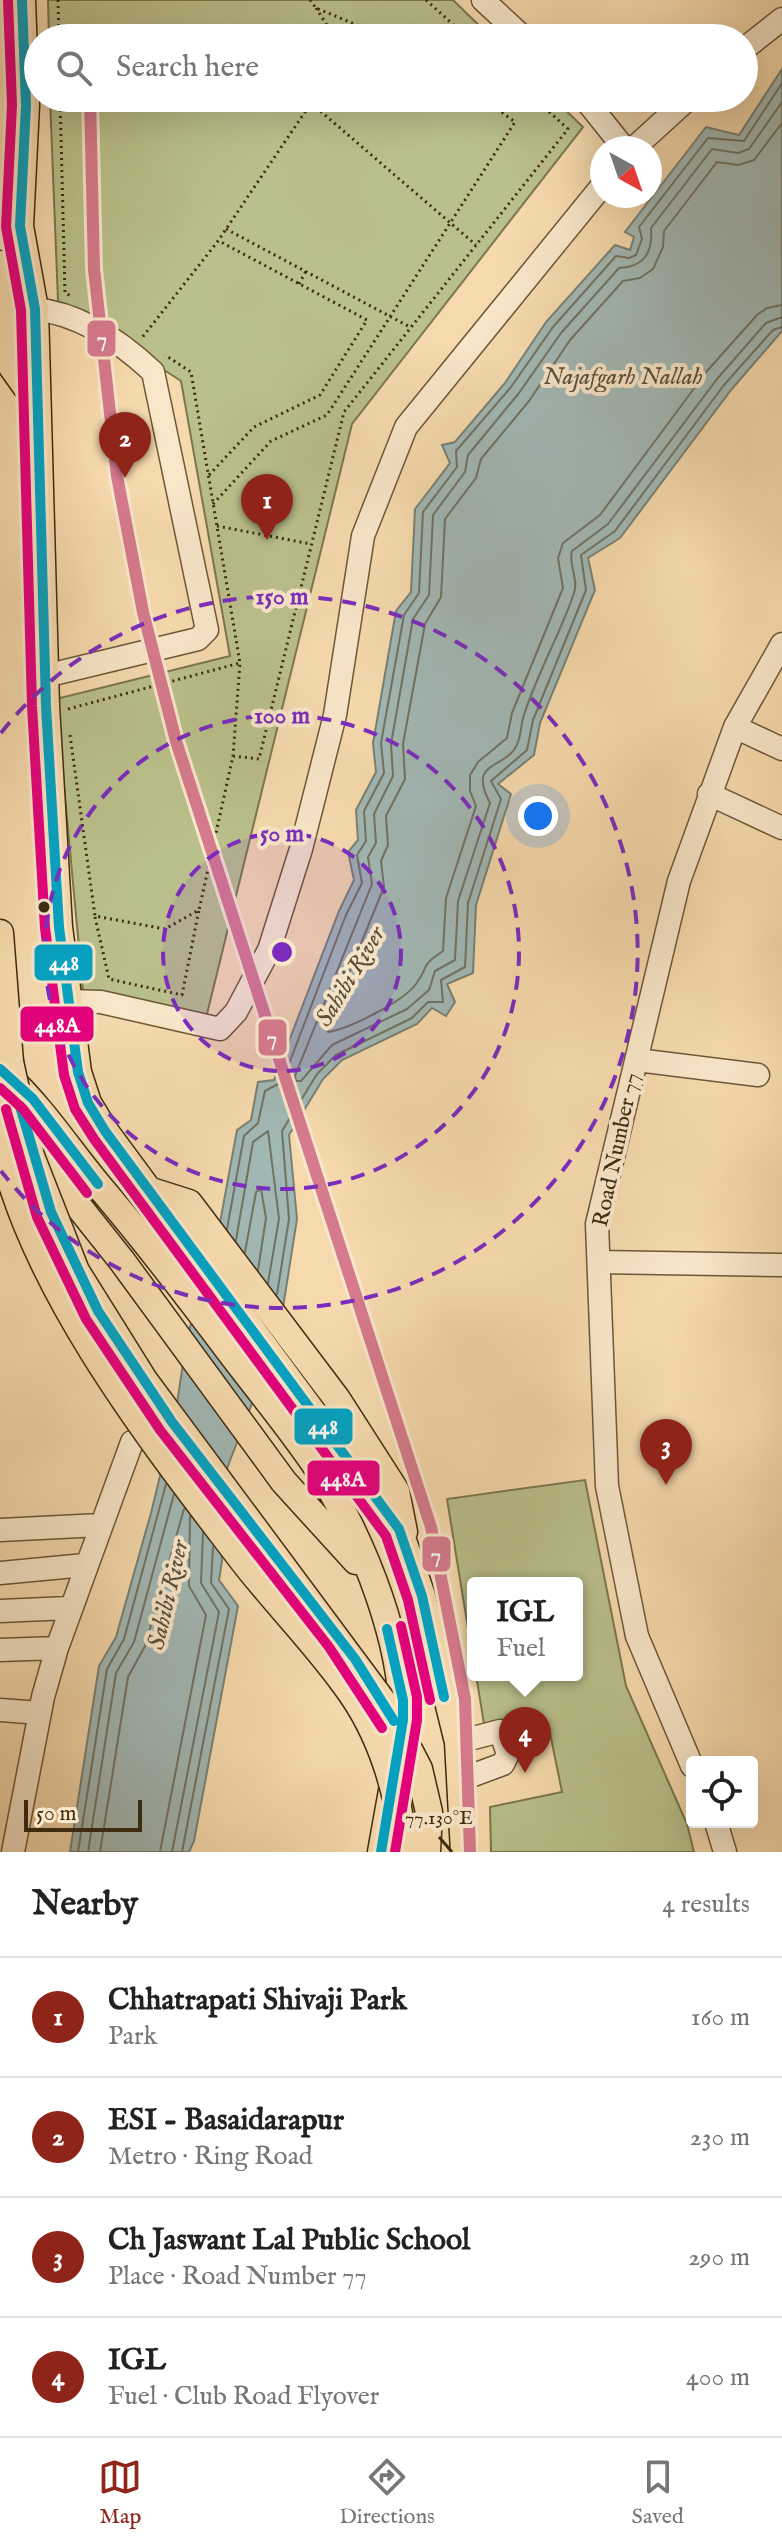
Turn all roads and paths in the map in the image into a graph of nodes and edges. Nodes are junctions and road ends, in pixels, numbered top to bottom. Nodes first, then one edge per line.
1 (22, 0) edge
2 (58, 0) edge
3 (310, 0) edge
4 (426, 0) edge
5 (483, 0) edge
6 (316, 8) junction
7 (782, 19) edge
8 (59, 24) edge
9 (326, 24) edge
10 (354, 24) edge
11 (453, 24) edge
12 (509, 24) edge
13 (758, 38) edge
14 (24, 52) edge
15 (26, 112) edge
16 (60, 112) edge
17 (304, 112) edge
18 (326, 112) edge
19 (501, 112) edge
20 (549, 112) edge
21 (595, 112) edge
22 (674, 112) edge
23 (614, 136) edge
24 (647, 136) edge
25 (590, 201) edge
26 (451, 223) junction
27 (226, 229) junction
28 (218, 241) junction
29 (476, 245) junction
30 (0, 264) edge
31 (306, 271) junction
32 (299, 284) junction
33 (78, 301) dead end
34 (35, 309) junction
35 (390, 317) junction
36 (410, 328) junction
37 (141, 340) dead end
38 (153, 348) dead end
39 (37, 402) junction
40 (209, 475) junction
41 (213, 504) junction
42 (217, 526) junction
43 (311, 544) junction
44 (779, 656) edge
45 (240, 663) junction
46 (45, 676) junction
47 (66, 709) dead end
48 (68, 724) dead end
49 (735, 727) junction
50 (782, 749) edge
51 (233, 756) junction
52 (709, 794) junction
53 (782, 828) edge
54 (199, 910) junction
55 (95, 916) junction
56 (0, 933) edge
57 (68, 1001) junction
58 (637, 1060) junction
59 (0, 1069) edge
60 (758, 1075) dead end
61 (33, 1099) junction
62 (0, 1140) edge
63 (148, 1190) junction
64 (599, 1262) junction
65 (782, 1265) edge
66 (132, 1442) dead end
67 (100, 1525) junction
68 (0, 1530) edge
69 (408, 1549) junction
70 (85, 1565) junction
71 (0, 1573) edge
72 (369, 1575) junction
73 (69, 1608) junction
74 (0, 1611) edge
75 (57, 1648) junction
76 (0, 1650) edge
77 (0, 1710) edge
78 (40, 1713) junction
79 (458, 1742) junction
80 (688, 1756) edge
81 (460, 1780) junction
82 (10, 1817) edge
83 (718, 1828) edge
84 (13, 1852) edge
85 (381, 1852) edge
86 (405, 1852) edge
87 (427, 1852) edge
88 (464, 1852) edge
89 (725, 1852) edge

1 - 14 main road
2 - 8 path
3 - 6 path
4 - 11 path
5 - 12 street
6 - 9 path
6 - 10 path
7 - 13 street
15 - 34 main road
16 - 33 path
17 - 27 path
18 - 26 path
19 - 26 path
20 - 29 path
21 - 23 street
22 - 24 street
25 - 57 street
26 - 29 path
26 - 35 path
27 - 28 path
27 - 31 path
28 - 32 path
28 - 37 path
29 - 36 path
30 - 39 main road
31 - 32 path
31 - 35 path
32 - 40 path
34 - 39 main road
34 - 46 street
35 - 36 path
35 - 41 path
36 - 43 path
38 - 40 path
39 - 46 main road
40 - 41 path
41 - 42 path
42 - 43 path
42 - 45 path
43 - 51 path
44 - 49 street, Road Number 77
45 - 47 path
45 - 51 path
46 - 57 main road
48 - 55 path
49 - 50 street
49 - 52 street, Road Number 77
51 - 54 path
52 - 53 street
52 - 58 street, Road Number 77
54 - 55 path
54 - 55 path
56 - 87 main road, bridge
57 - 63 main road
58 - 60 street
58 - 64 street, Road Number 77
59 - 61 main road
61 - 72 main road
61 - 72 main road
62 - 86 main road, bridge
63 - 69 main road
63 - 69 main road
64 - 65 street
64 - 80 street, Road Number 77
66 - 67 street
67 - 68 street
67 - 70 street
69 - 79 main road
70 - 71 street
70 - 73 street
72 - 85 main road
73 - 74 street
73 - 75 street
75 - 76 street
75 - 78 street
77 - 78 street
78 - 82 street
79 - 81 main road
79 - 81 street
81 - 88 main road
82 - 84 street
83 - 89 street

